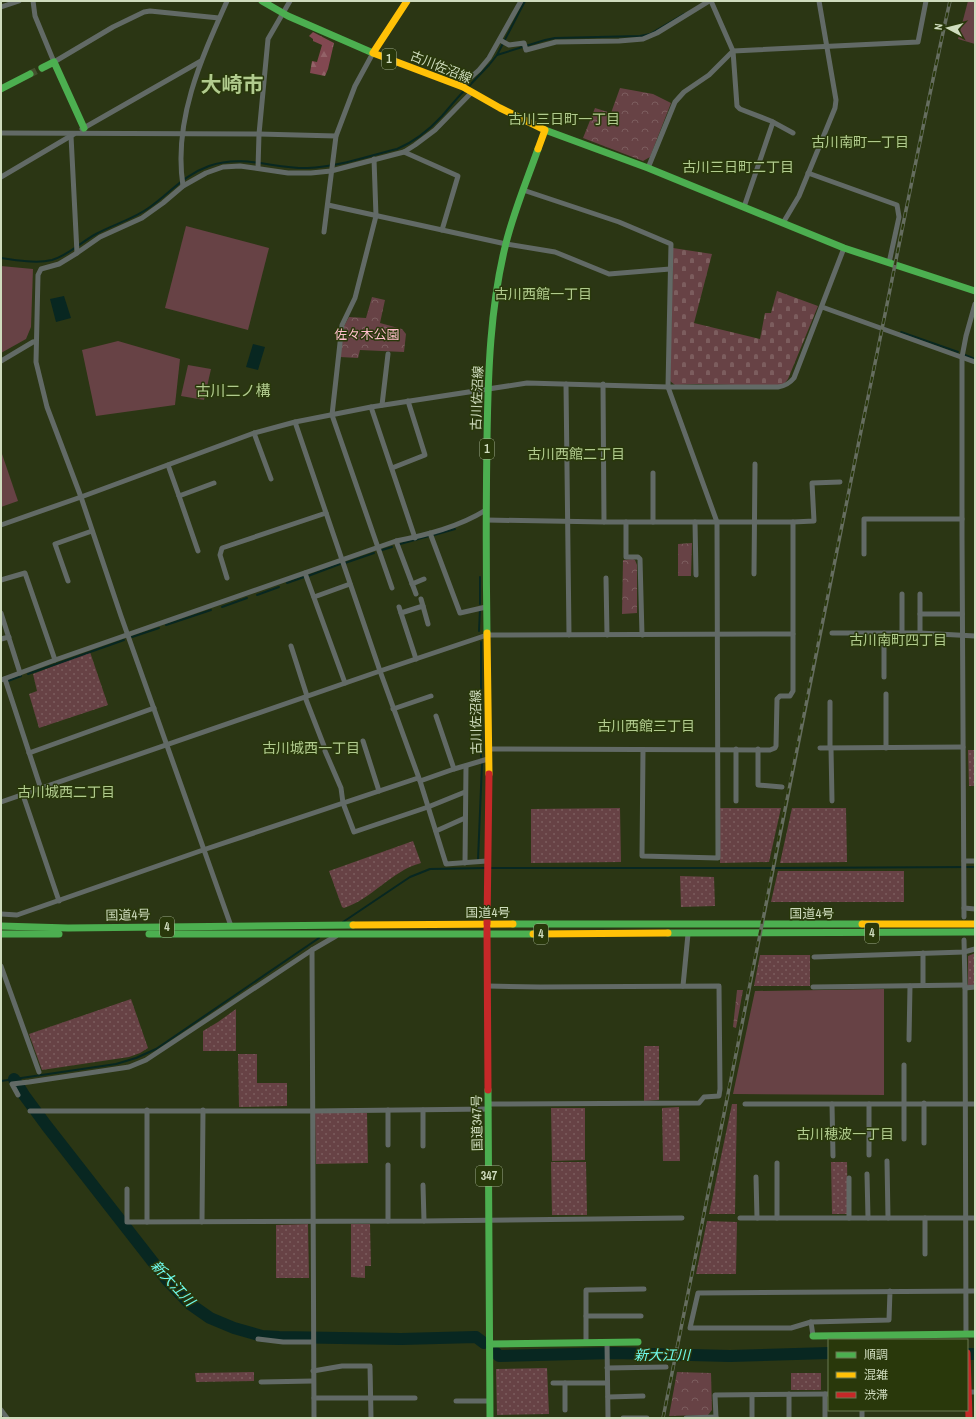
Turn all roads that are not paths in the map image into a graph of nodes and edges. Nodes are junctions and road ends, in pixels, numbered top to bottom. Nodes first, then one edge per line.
1 (19, 1) edge
2 (33, 1) edge
3 (227, 1) edge
4 (262, 1) edge
5 (290, 1) edge
6 (407, 1) edge
7 (521, 1) edge
8 (710, 1) edge
9 (819, 1) edge
10 (926, 1) edge
11 (1, 7) edge
12 (283, 13) junction
13 (219, 18) junction
14 (503, 42) junction
15 (827, 46) junction
16 (733, 51) junction
17 (373, 53) junction
18 (201, 61) junction
19 (54, 62) junction
20 (42, 68) tunnel mouth
21 (30, 74) tunnel mouth
22 (1, 89) edge
23 (466, 89) junction
24 (773, 122) junction
25 (84, 128) junction
26 (545, 130) junction
27 (1, 133) edge
28 (793, 133) dead end
29 (182, 134) junction
30 (259, 134) junction
31 (73, 135) junction
32 (336, 136) junction
33 (404, 152) junction
34 (374, 159) junction
35 (258, 167) junction
36 (331, 167) junction
37 (648, 168) junction
38 (808, 172) junction
39 (1, 177) edge
40 (182, 185) junction
41 (522, 190) junction
42 (328, 205) junction
43 (744, 208) junction
44 (376, 216) junction
45 (783, 224) junction
46 (442, 230) junction
47 (324, 232) dead end
48 (506, 244) junction
49 (844, 248) junction
50 (77, 251) junction
51 (889, 263) junction
52 (670, 269) junction
53 (975, 291) edge
54 (975, 304) edge
55 (822, 306) junction
56 (32, 342) dead end
57 (388, 354) dead end
58 (962, 357) junction
59 (1, 361) edge
60 (975, 362) edge
61 (566, 384) junction
62 (604, 384) junction
63 (668, 387) junction
64 (488, 388) junction
65 (408, 401) junction
66 (382, 405) junction
67 (371, 407) junction
68 (332, 415) junction
69 (295, 422) junction
70 (254, 433) junction
71 (755, 464) dead end
72 (168, 465) junction
73 (392, 468) junction
74 (654, 473) dead end
75 (271, 479) dead end
76 (840, 482) dead end
77 (214, 483) dead end
78 (179, 496) junction
79 (81, 497) junction
80 (486, 510) junction
81 (326, 513) junction
82 (962, 519) junction
83 (486, 520) junction
84 (568, 522) junction
85 (604, 522) junction
86 (626, 522) junction
87 (653, 522) junction
88 (695, 522) junction
89 (717, 522) junction
90 (755, 522) junction
91 (793, 522) junction
92 (1, 525) edge
93 (92, 531) junction
94 (430, 533) junction
95 (415, 538) junction
96 (396, 542) junction
97 (378, 548) junction
98 (198, 551) dead end
99 (864, 554) dead end
100 (342, 560) junction
101 (305, 573) junction
102 (754, 574) dead end
103 (696, 575) dead end
104 (227, 578) dead end
105 (606, 578) dead end
106 (424, 579) dead end
107 (1, 580) edge
108 (68, 581) dead end
109 (350, 584) junction
110 (412, 584) junction
111 (392, 588) dead end
112 (416, 594) dead end
113 (902, 594) dead end
114 (920, 594) dead end
115 (314, 597) junction
116 (421, 599) dead end
117 (423, 606) junction
118 (399, 607) dead end
119 (486, 607) junction
120 (401, 613) junction
121 (1, 614) edge
122 (920, 614) junction
123 (962, 614) junction
124 (428, 624) dead end
125 (832, 633) dead end
126 (884, 633) junction
127 (902, 633) junction
128 (642, 634) junction
129 (717, 634) junction
130 (793, 634) junction
131 (920, 634) junction
132 (127, 635) junction
133 (486, 635) junction
134 (569, 635) junction
135 (607, 635) junction
136 (962, 635) junction
137 (975, 636) edge
138 (9, 637) junction
139 (1, 640) edge
140 (291, 646) dead end
141 (416, 659) junction
142 (55, 660) junction
143 (380, 671) junction
144 (20, 673) junction
145 (884, 677) dead end
146 (3, 679) edge
147 (345, 683) junction
148 (886, 694) dead end
149 (431, 696) dead end
150 (306, 697) junction
151 (830, 702) dead end
152 (154, 708) junction
153 (393, 709) junction
154 (436, 716) dead end
155 (363, 741) dead end
156 (167, 745) junction
157 (963, 747) junction
158 (718, 748) junction
159 (820, 748) dead end
160 (831, 748) junction
161 (886, 748) junction
162 (488, 749) junction
163 (736, 749) junction
164 (758, 749) junction
165 (643, 750) junction
166 (29, 753) junction
167 (488, 760) junction
168 (466, 766) junction
169 (454, 769) junction
170 (419, 779) junction
171 (782, 787) dead end
172 (41, 789) junction
173 (379, 791) junction
174 (465, 792) junction
175 (23, 795) junction
176 (736, 801) dead end
177 (832, 801) dead end
178 (1, 802) edge
179 (343, 803) junction
180 (428, 807) junction
181 (466, 818) junction
182 (436, 831) junction
183 (203, 850) junction
184 (487, 861) junction
185 (975, 861) edge
186 (964, 862) junction
187 (465, 863) junction
188 (59, 901) junction
189 (964, 908) junction
190 (975, 909) edge
191 (1, 914) edge
192 (964, 917) dead end
193 (487, 924) junction
194 (975, 924) edge
195 (1, 926) edge
196 (231, 926) junction
197 (975, 932) edge
198 (1, 934) edge
199 (340, 934) junction
200 (487, 934) junction
201 (688, 934) junction
202 (964, 940) dead end
203 (975, 949) edge
204 (312, 950) junction
205 (964, 952) junction
206 (923, 953) junction
207 (814, 957) dead end
208 (1, 966) edge
209 (488, 986) junction
210 (683, 986) junction
211 (910, 986) junction
212 (923, 986) junction
213 (965, 986) junction
214 (813, 987) dead end
215 (975, 988) edge
216 (909, 1040) dead end
217 (904, 1065) dead end
218 (39, 1072) dead end
219 (18, 1095) dead end
220 (904, 1103) junction
221 (924, 1103) junction
222 (745, 1104) dead end
223 (832, 1104) junction
224 (869, 1104) junction
225 (965, 1104) junction
226 (975, 1104) edge
227 (488, 1106) junction
228 (147, 1110) junction
229 (203, 1110) junction
230 (388, 1110) junction
231 (423, 1110) junction
232 (30, 1111) dead end
233 (313, 1111) junction
234 (904, 1139) dead end
235 (924, 1143) dead end
236 (388, 1145) dead end
237 (423, 1146) dead end
238 (869, 1155) dead end
239 (833, 1156) dead end
240 (887, 1161) dead end
241 (776, 1163) dead end
242 (388, 1165) dead end
243 (867, 1174) dead end
244 (756, 1177) dead end
245 (849, 1178) dead end
246 (423, 1185) dead end
247 (127, 1189) dead end
248 (682, 1218) dead end
249 (740, 1218) dead end
250 (757, 1218) junction
251 (777, 1218) junction
252 (849, 1218) junction
253 (868, 1218) junction
254 (888, 1218) junction
255 (925, 1218) junction
256 (965, 1218) junction
257 (975, 1218) edge
258 (388, 1220) junction
259 (490, 1220) junction
260 (424, 1221) junction
261 (147, 1222) junction
262 (202, 1222) junction
263 (314, 1222) junction
264 (925, 1254) dead end
265 (644, 1290) dead end
266 (975, 1290) edge
267 (890, 1291) junction
268 (965, 1291) junction
269 (586, 1316) junction
270 (641, 1316) dead end
271 (812, 1322) junction
272 (975, 1334) edge
273 (813, 1336) joint
274 (966, 1337) edge
275 (258, 1339) dead end
276 (313, 1341) junction
277 (638, 1342) dead end
278 (586, 1343) junction
279 (490, 1344) junction
280 (607, 1346) junction
281 (607, 1365) junction
282 (968, 1366) edge
283 (666, 1368) dead end
284 (313, 1369) junction
285 (314, 1381) junction
286 (261, 1382) dead end
287 (607, 1382) junction
288 (553, 1383) dead end
289 (565, 1383) junction
290 (970, 1392) edge
291 (789, 1394) junction
292 (827, 1394) edge
293 (752, 1395) junction
294 (643, 1396) dead end
295 (608, 1397) junction
296 (314, 1398) junction
297 (415, 1398) dead end
298 (371, 1399) junction
299 (456, 1401) dead end
300 (490, 1401) junction
301 (1, 1410) edge
302 (566, 1410) dead end
303 (7, 1418) edge
304 (314, 1418) edge
305 (371, 1418) edge
306 (490, 1418) edge
307 (608, 1418) edge
308 (623, 1418) edge
309 (647, 1418) edge
310 (686, 1418) edge
311 (716, 1418) edge
312 (752, 1418) edge
313 (789, 1418) edge
314 (825, 1418) edge
315 (969, 1418) edge

1 - 11 street
2 - 19 street
3 - 13 street
4 - 12 main road, 古川佐沼線
5 - 12 street
6 - 17 main road, 1
7 - 14 street
8 - 14 street
8 - 16 street
9 - 15 street
10 - 15 street
12 - 17 main road, 古川佐沼線
12 - 30 street
13 - 18 street
13 - 19 street
14 - 23 street
15 - 16 street
15 - 38 street
16 - 24 street
16 - 37 street
17 - 23 main road, 古川佐沼線 / 1
17 - 32 street
18 - 25 street
18 - 29 street
19 - 20 main road
19 - 25 main road
21 - 22 main road
23 - 26 main road, 古川佐沼線 / 1
23 - 33 street
24 - 28 street
24 - 43 street
25 - 31 street
26 - 37 main road
26 - 41 main road, 古川佐沼線 / 1
27 - 31 street
29 - 30 street
29 - 31 street
29 - 40 street
30 - 32 street
30 - 35 street
31 - 39 street
31 - 50 street
32 - 36 street
33 - 34 street
33 - 46 street
34 - 36 street
34 - 44 street
35 - 36 street
35 - 40 street
36 - 42 street
37 - 43 main road
38 - 45 street
38 - 51 street
40 - 50 street
41 - 48 main road, 古川佐沼線 / 1
41 - 52 street
42 - 44 street
42 - 47 street
43 - 45 main road
44 - 46 street
44 - 68 street
45 - 49 main road
46 - 48 street
48 - 52 street
48 - 64 main road, 古川佐沼線 / 1
49 - 51 main road
49 - 55 street
50 - 79 street
51 - 53 main road
52 - 63 street
54 - 58 street
55 - 58 street
55 - 63 street
56 - 59 street
57 - 66 street
58 - 60 street
58 - 82 street
61 - 62 street
61 - 64 street
61 - 84 street
62 - 63 street
62 - 85 street
63 - 89 street
64 - 65 street
64 - 80 main road, 古川佐沼線 / 1
65 - 66 street
65 - 73 street
66 - 67 street
67 - 68 street
67 - 73 street
68 - 69 street
68 - 97 street
69 - 70 street
69 - 81 street
70 - 72 street
70 - 75 street
71 - 90 street
72 - 78 street
72 - 79 street
73 - 95 street
74 - 87 street
76 - 91 street
77 - 78 street
78 - 98 street
79 - 92 street
79 - 93 street
80 - 83 main road, 古川佐沼線 / 1
80 - 94 street
81 - 100 street
81 - 104 street
82 - 99 street
82 - 123 street
83 - 84 street
83 - 119 main road, 古川佐沼線 / 1
84 - 85 street
84 - 134 street
85 - 86 street
86 - 87 street
86 - 128 street
87 - 88 street
88 - 89 street
88 - 103 street
89 - 90 street
89 - 129 street
90 - 91 street
90 - 102 street
91 - 130 street
93 - 108 street
93 - 132 street
94 - 95 street
94 - 119 street
95 - 96 street
96 - 97 street
96 - 110 street
97 - 100 street
97 - 111 street
100 - 101 street
100 - 109 street
101 - 115 street
101 - 132 street
105 - 135 street
106 - 110 street
107 - 142 street
109 - 115 street
109 - 143 street
110 - 112 street
113 - 127 street
114 - 122 street
115 - 147 street
116 - 117 street
117 - 120 street
117 - 124 street
118 - 120 street
119 - 133 main road, 古川佐沼線 / 1
120 - 141 street
121 - 138 street
122 - 123 street
122 - 131 street
123 - 136 street
125 - 126 street
126 - 127 street
126 - 145 street
127 - 131 street
128 - 129 street
128 - 135 street
129 - 130 street
129 - 158 street
130 - 164 street
131 - 136 street
132 - 142 street
132 - 152 street
133 - 134 street
133 - 141 street
133 - 162 main road, 古川佐沼線 / 1
134 - 135 street
136 - 137 street
136 - 157 street
138 - 139 street
138 - 144 street
140 - 150 street
141 - 143 street
142 - 144 street
143 - 147 street
143 - 153 street
144 - 146 street
146 - 166 street
147 - 150 street
148 - 161 street
149 - 153 street
150 - 156 street
150 - 179 street
151 - 160 street
152 - 156 street
152 - 166 street
153 - 170 street
154 - 169 street
155 - 173 street
156 - 172 street
156 - 183 street
157 - 161 street
157 - 186 street
158 - 163 street
158 - 165 street
158 - 165 street
159 - 160 street
160 - 161 street
160 - 177 street
162 - 165 street
162 - 167 main road, 古川佐沼線 / 1
163 - 164 street
163 - 176 street
164 - 171 street
166 - 172 street
167 - 168 street
167 - 184 main road, 古川佐沼線 / 1
168 - 169 street
168 - 174 street
169 - 170 street
170 - 173 street
170 - 180 street
172 - 175 street
173 - 179 street
174 - 180 street
174 - 181 street
175 - 178 street
175 - 188 street
179 - 180 street
179 - 183 street
180 - 182 street
181 - 182 street
181 - 187 street
182 - 187 street
183 - 188 street
183 - 196 street
184 - 187 street
184 - 193 main road, 古川佐沼線 / 1
185 - 186 street
186 - 189 street
188 - 191 street
189 - 190 street
189 - 192 street
193 - 194 main road, 国道4号 / 4
193 - 196 main road, 国道4号 / 4
193 - 200 main road, 国道347号 / 347
195 - 196 main road, 国道4号 / 4
197 - 201 main road, 国道4号 / 4
198 - 199 main road, 国道4号 / 4
199 - 200 main road, 国道4号 / 4
199 - 204 street
200 - 201 main road, 国道4号 / 4
200 - 209 main road, 国道347号 / 347
201 - 210 street
202 - 205 street
203 - 205 street
204 - 219 street
204 - 233 street
205 - 206 street
205 - 213 street
206 - 207 street
206 - 212 street
208 - 218 street
209 - 210 street
209 - 227 main road, 国道347号 / 347
210 - 227 street
211 - 212 street
211 - 214 street
211 - 216 street
212 - 213 street
213 - 215 street
213 - 225 street
217 - 220 street
220 - 221 street
220 - 224 street
220 - 234 street
221 - 225 street
221 - 235 street
222 - 223 street
223 - 224 street
223 - 239 street
224 - 238 street
225 - 226 street
225 - 256 street
227 - 231 street
227 - 259 main road, 国道347号 / 347
228 - 229 street
228 - 232 street
228 - 261 street
229 - 233 street
229 - 262 street
230 - 231 street
230 - 233 street
230 - 236 street
231 - 237 street
233 - 263 street
240 - 254 street
241 - 251 street
242 - 258 street
243 - 253 street
244 - 250 street
245 - 252 street
246 - 260 street
247 - 261 street
248 - 259 street
249 - 250 street
250 - 251 street
251 - 252 street
252 - 253 street
253 - 254 street
254 - 255 street
255 - 256 street
255 - 264 street
256 - 257 street
256 - 268 street
258 - 260 street
258 - 263 street
259 - 260 street
259 - 279 main road, 国道347号 / 347
261 - 262 street
262 - 263 street
263 - 276 street
265 - 269 street
266 - 268 street
267 - 268 street
267 - 271 street
267 - 271 street
268 - 274 street
269 - 270 street
269 - 278 street
271 - 273 street
272 - 274 main road
273 - 274 main road
275 - 276 street
276 - 284 street
277 - 280 main road
278 - 279 main road
278 - 280 main road
279 - 300 main road, 国道347号 / 347
280 - 281 street
281 - 283 street
281 - 287 street
282 - 290 main road
284 - 285 street
284 - 298 street
285 - 286 street
285 - 296 street
287 - 289 street
287 - 295 street
288 - 289 street
289 - 302 street
290 - 315 main road
291 - 292 street
291 - 293 street
291 - 313 street
292 - 314 street
293 - 311 street
293 - 312 street
294 - 295 street
295 - 307 street
296 - 298 street
296 - 304 street
297 - 298 street
298 - 305 street
299 - 300 street
300 - 306 main road, 国道347号 / 347
301 - 303 street
308 - 309 street
310 - 311 street

